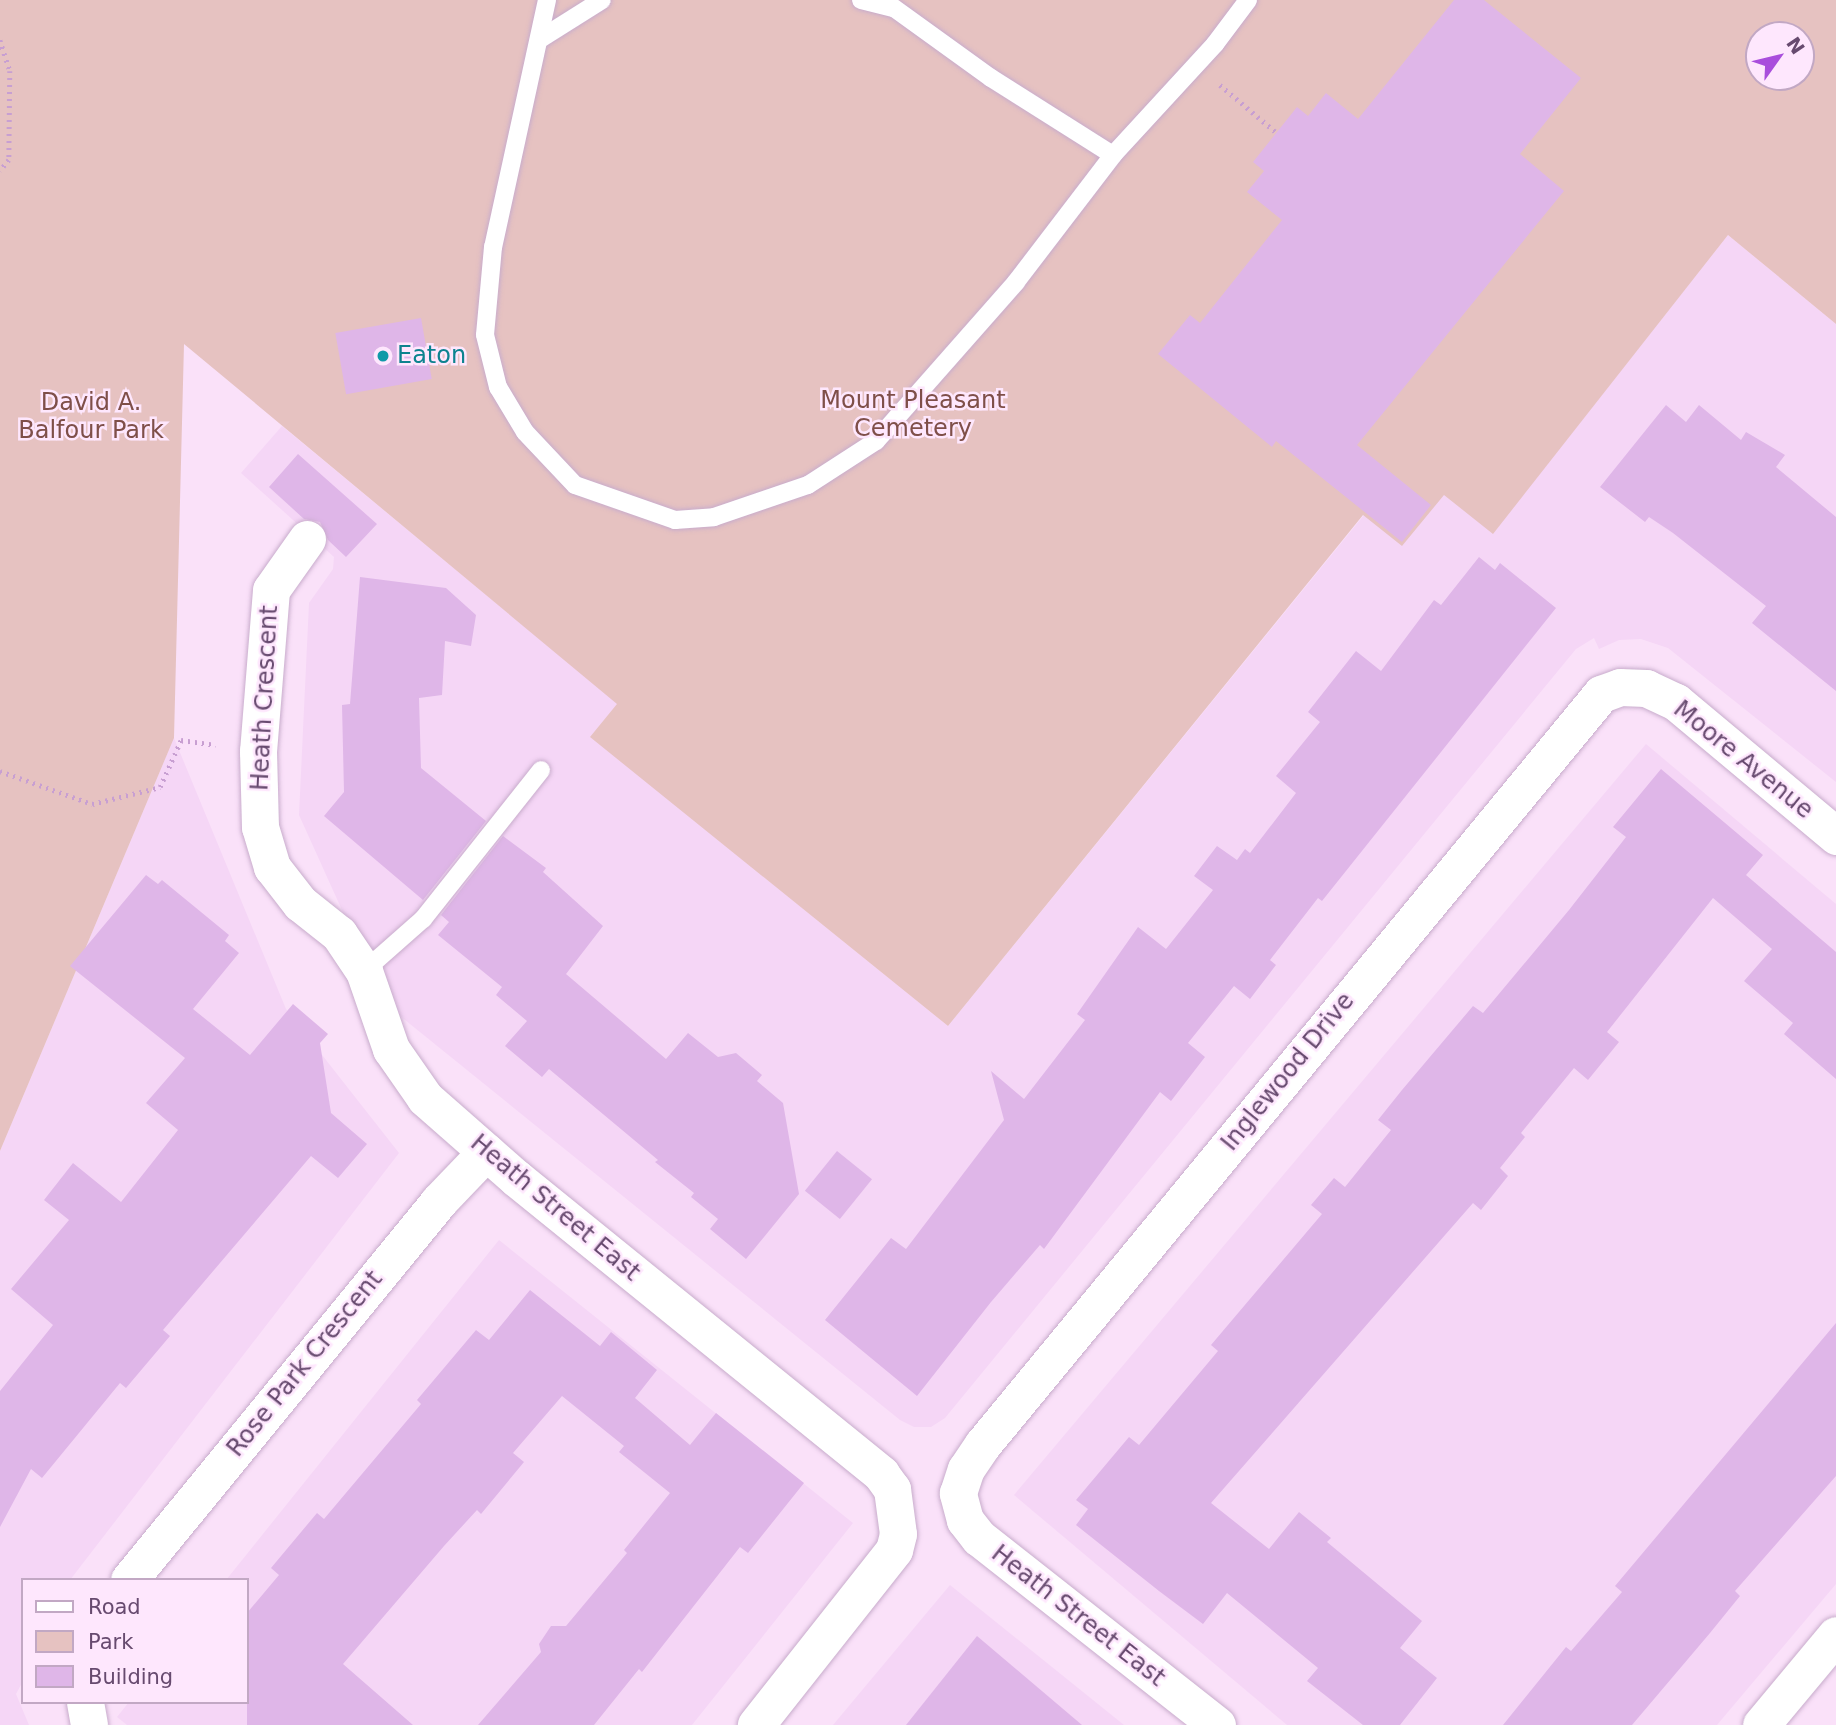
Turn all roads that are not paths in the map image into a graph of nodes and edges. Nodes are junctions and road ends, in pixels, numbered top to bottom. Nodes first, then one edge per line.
1 (547, 0) edge
2 (602, 0) edge
3 (861, 0) edge
4 (1248, 0) edge
5 (897, 4) edge
6 (540, 39) junction
7 (1113, 155) junction
8 (307, 539) dead end
9 (1646, 688) joint
10 (541, 770) dead end
11 (1836, 836) edge
12 (272, 867) joint
13 (365, 971) junction
14 (486, 1152) junction
15 (958, 1493) joint
16 (131, 1578) edge
17 (1836, 1635) edge
18 (85, 1704) edge
19 (89, 1725) edge
20 (756, 1725) edge
21 (1217, 1725) edge
22 (1760, 1725) edge

1 - 6 lane
2 - 6 lane
3 - 5 lane
4 - 7 lane
5 - 7 lane
6 - 7 lane
8 - 12 street, Heath Crescent
9 - 11 street, Moore Avenue
9 - 15 street, Inglewood Drive
10 - 13 lane
12 - 13 street, Heath Street East
13 - 14 street, Heath Street East
14 - 16 street, Rose Park Crescent
14 - 20 street, Heath Street East
15 - 21 street, Heath Street East
17 - 22 street
18 - 19 street

